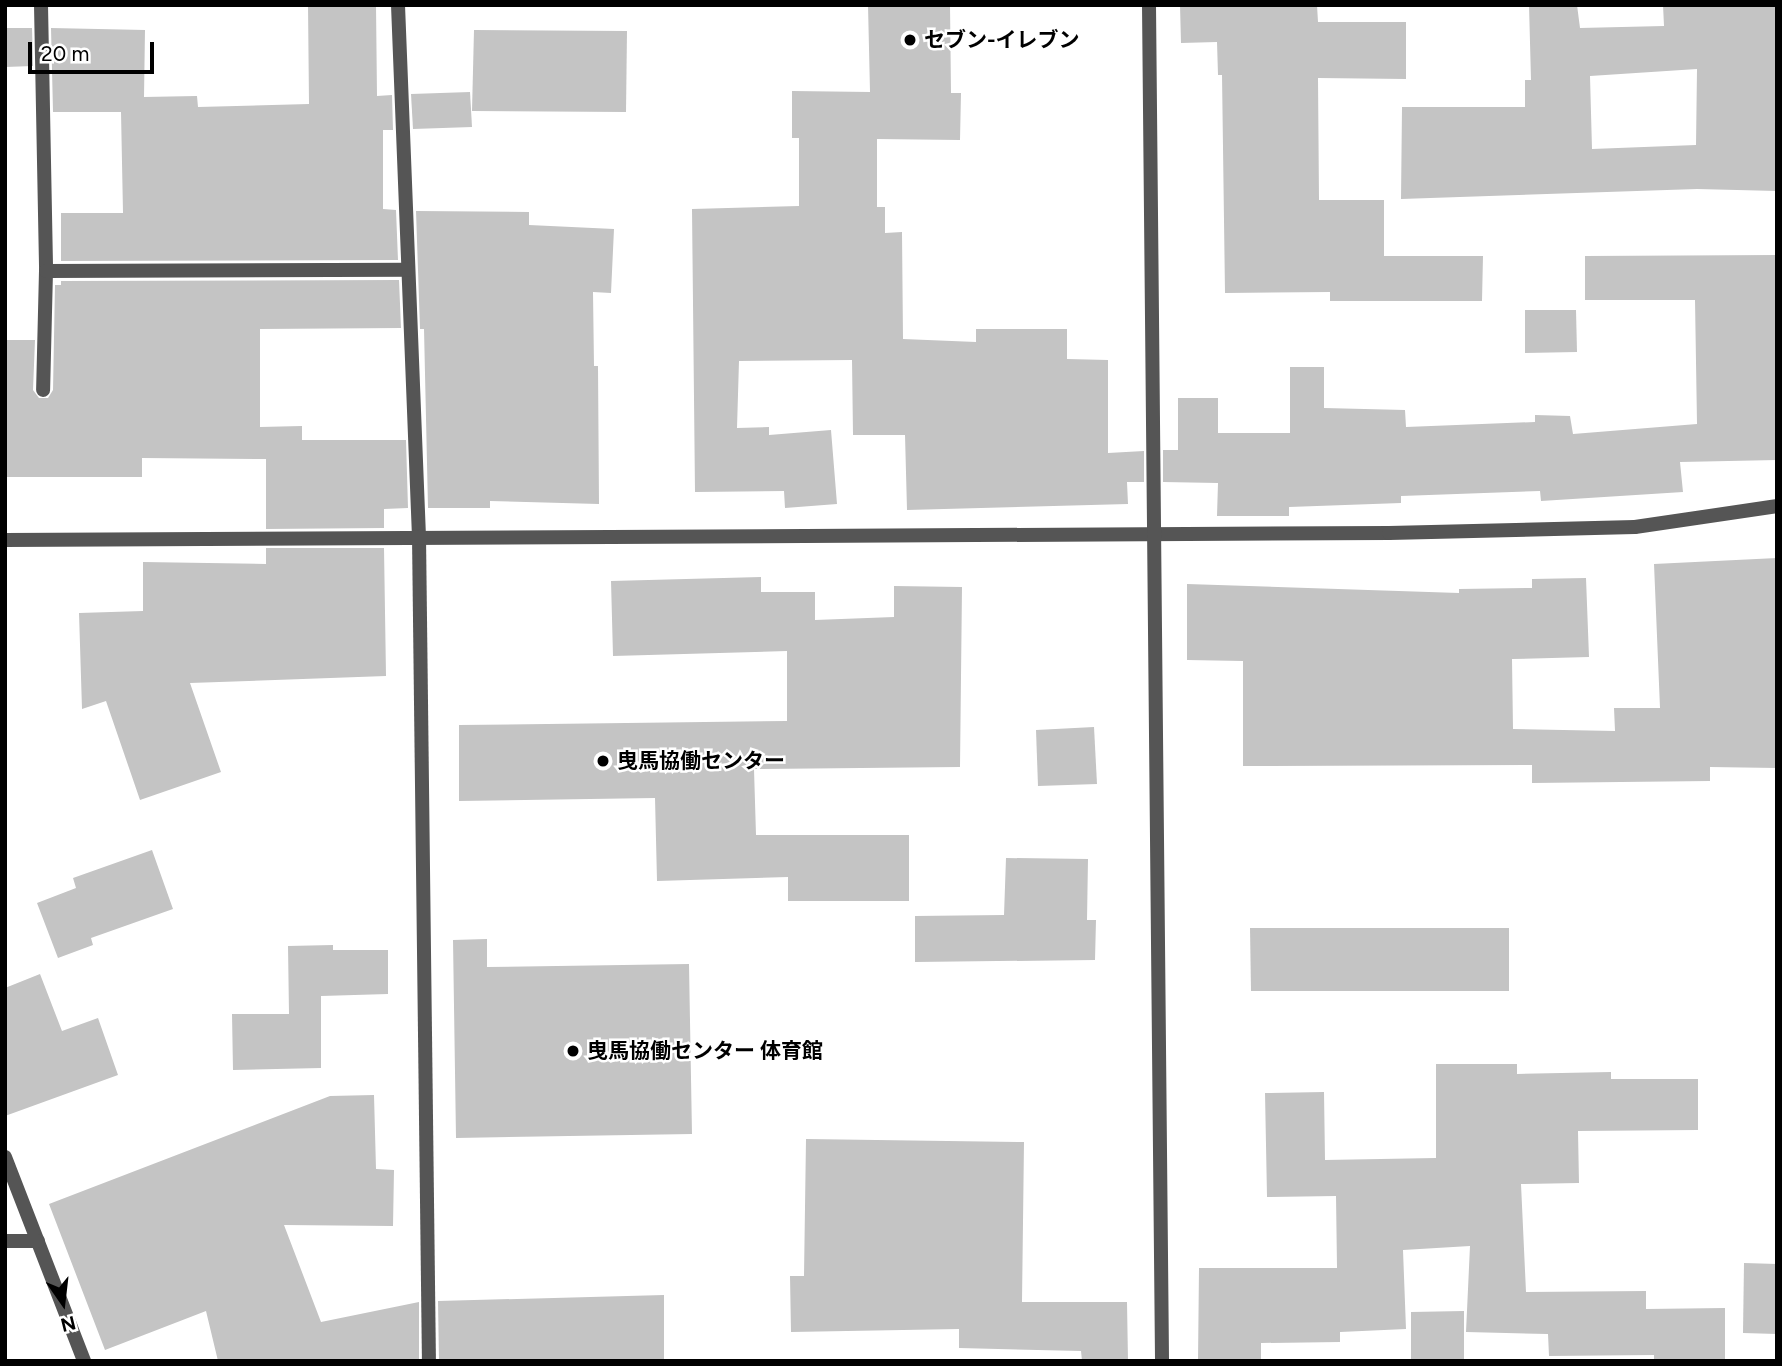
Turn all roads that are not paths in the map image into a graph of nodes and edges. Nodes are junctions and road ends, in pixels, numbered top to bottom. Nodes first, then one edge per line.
1 (41, 5) edge
2 (398, 5) edge
3 (1149, 5) edge
4 (408, 270) junction
5 (46, 271) junction
6 (43, 390) dead end
7 (1777, 506) edge
8 (1152, 535) junction
9 (419, 536) junction
10 (5, 540) edge
11 (5, 1157) edge
12 (5, 1241) edge
13 (38, 1241) junction
14 (84, 1361) edge
15 (429, 1361) edge
16 (1162, 1361) edge

1 - 5 street
2 - 4 street
3 - 8 street
4 - 5 street
4 - 9 street
5 - 6 street
7 - 8 street
8 - 9 street
8 - 16 street
9 - 10 street
9 - 15 street
11 - 13 street
12 - 13 street
13 - 14 street

